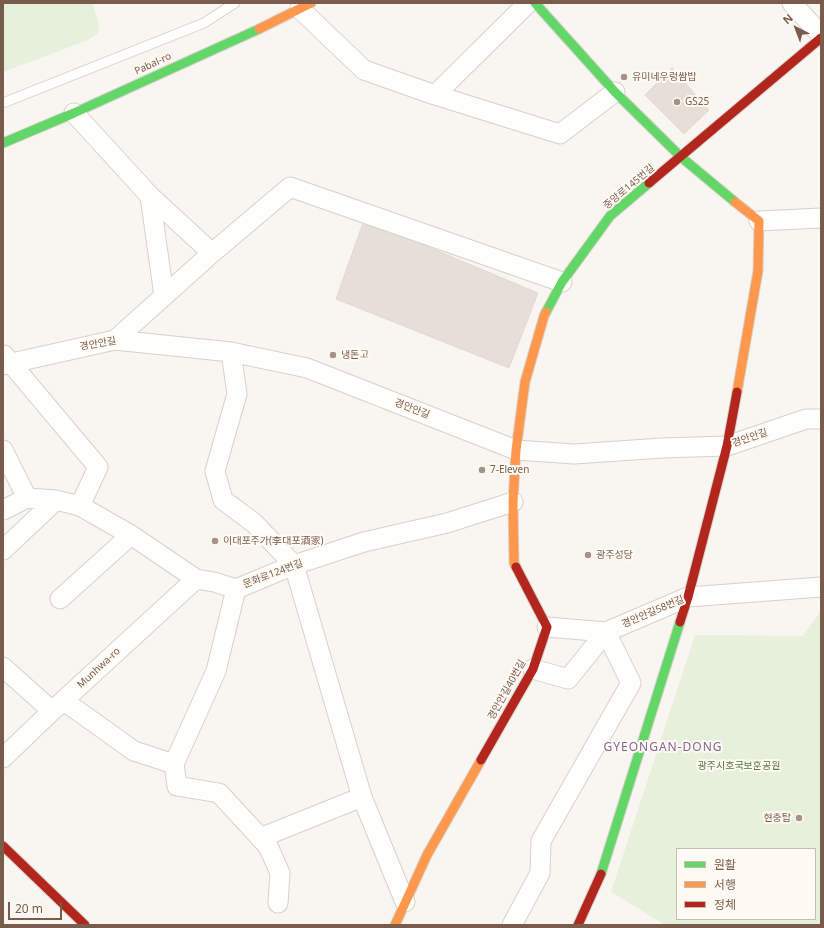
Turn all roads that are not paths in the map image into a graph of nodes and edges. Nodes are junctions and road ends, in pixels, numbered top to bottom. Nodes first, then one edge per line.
1 (235, 3) edge
2 (528, 3) edge
3 (535, 3) edge
4 (792, 3) edge
5 (306, 6) edge
6 (821, 37) edge
7 (614, 92) junction
8 (435, 95) junction
9 (3, 103) edge
10 (74, 113) junction
11 (3, 143) edge
12 (680, 157) junction
13 (150, 196) junction
14 (821, 218) edge
15 (759, 221) junction
16 (212, 253) junction
17 (562, 282) junction
18 (164, 296) junction
19 (115, 340) junction
20 (231, 352) junction
21 (5, 363) edge
22 (821, 418) edge
23 (727, 446) junction
24 (3, 450) edge
25 (516, 450) junction
26 (27, 498) junction
27 (56, 500) junction
28 (512, 502) junction
29 (80, 506) junction
30 (3, 510) edge
31 (131, 535) junction
32 (3, 550) edge
33 (294, 566) junction
34 (196, 579) junction
35 (821, 587) edge
36 (236, 589) junction
37 (688, 597) junction
38 (60, 599) dead end
39 (547, 627) junction
40 (606, 632) junction
41 (3, 667) edge
42 (533, 669) junction
43 (58, 706) junction
44 (3, 758) edge
45 (174, 764) junction
46 (362, 797) junction
47 (260, 838) junction
48 (3, 846) edge
49 (405, 902) junction
50 (278, 903) dead end
51 (85, 925) edge
52 (394, 925) edge
53 (512, 925) edge
54 (578, 925) edge

1 - 9 lane
2 - 8 street
3 - 7 street
4 - 6 street
5 - 8 street
5 - 10 street, Pabal-ro
6 - 12 street, 중앙로145번길
7 - 8 street
7 - 12 street
10 - 11 street, Pabal-ro
10 - 13 street
12 - 15 street
12 - 17 street, 중앙로145번길
13 - 16 street
13 - 18 street
14 - 15 street
15 - 23 street
16 - 17 street
16 - 18 street
17 - 25 street, 중앙로145번길
18 - 19 street
19 - 20 street, 경안안길
19 - 21 street, 경안안길
20 - 25 street, 경안안길
20 - 33 street
21 - 29 street
22 - 23 street, 경안안길
23 - 25 street, 경안안길
23 - 37 street
24 - 26 street
25 - 28 street
26 - 27 street, 문화로124번길
26 - 30 street
27 - 29 street, 문화로124번길
27 - 32 street
28 - 33 street, 문화로124번길
28 - 39 street
29 - 31 street, 문화로124번길
31 - 34 street, 문화로124번길
31 - 38 street
33 - 36 street, 문화로124번길
33 - 46 street
34 - 36 street, 문화로124번길
34 - 43 street, Munhwa-ro
35 - 37 street, 경안안길58번길
36 - 45 street
37 - 40 street, 경안안길58번길
37 - 54 street
39 - 40 street
39 - 42 street, 경안안길40번길
40 - 42 street, 경안안길58번길
40 - 53 street
41 - 43 street
42 - 49 street, 경안안길40번길
43 - 44 street, Munhwa-ro
43 - 45 street
45 - 47 street
46 - 47 street
46 - 49 street
47 - 50 street
48 - 51 street
49 - 52 street, 경안안길40번길

